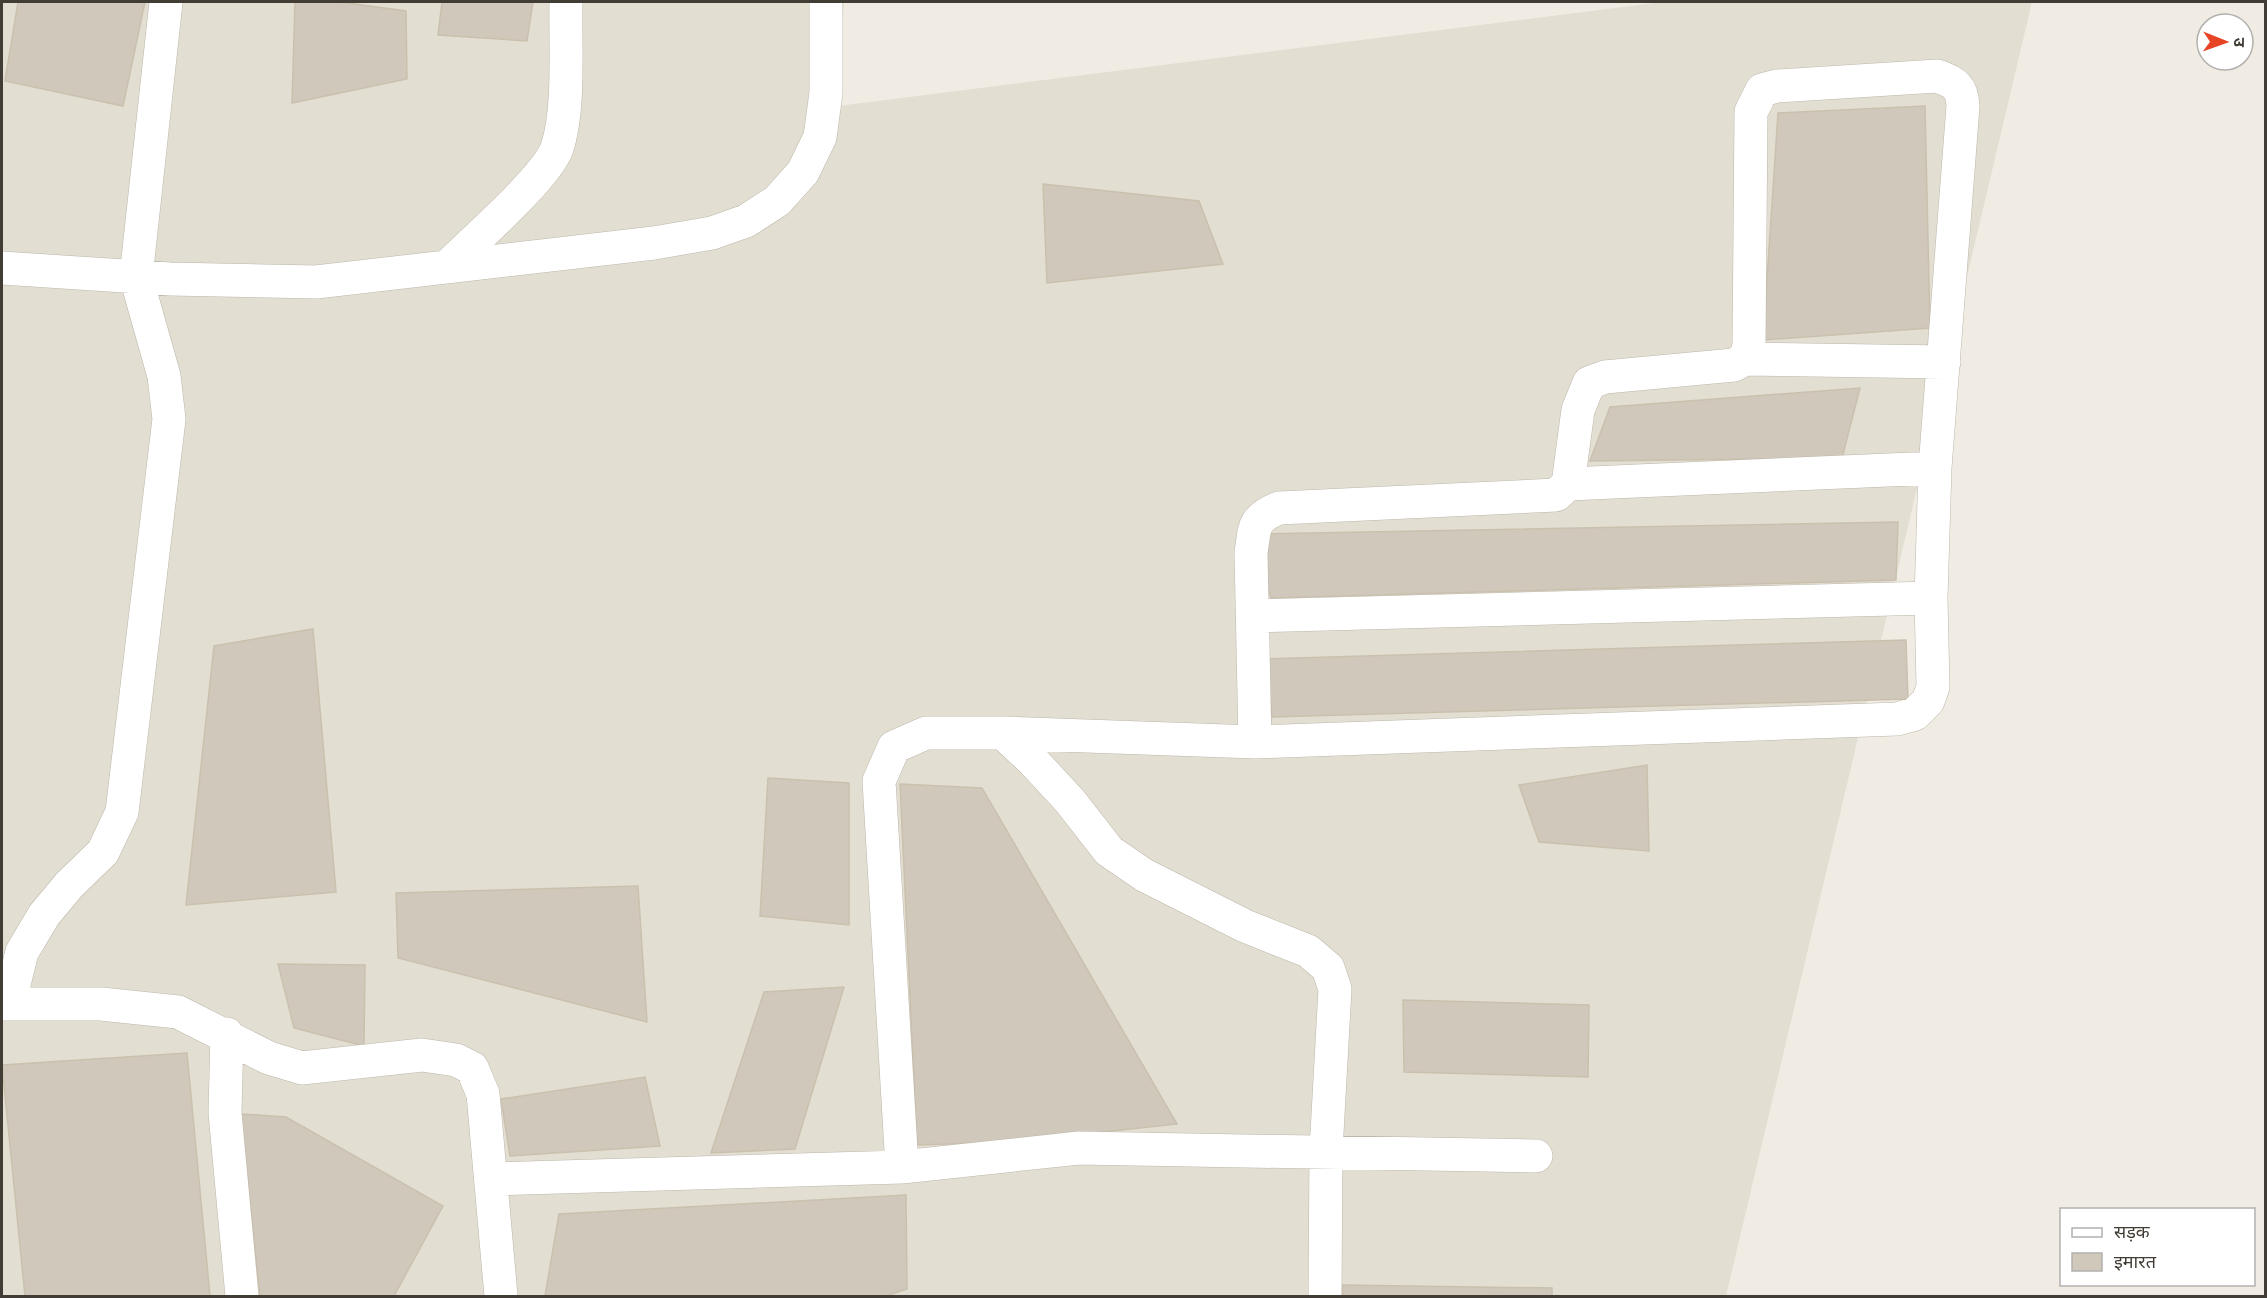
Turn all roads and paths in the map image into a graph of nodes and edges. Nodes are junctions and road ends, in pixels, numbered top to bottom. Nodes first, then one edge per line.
1 (166, 2) edge
2 (566, 2) edge
3 (826, 2) edge
4 (448, 266) junction
5 (2, 267) edge
6 (136, 277) junction
7 (1745, 359) junction
8 (1944, 362) junction
9 (1935, 468) junction
10 (1568, 484) junction
11 (1932, 598) junction
12 (1253, 616) junction
13 (1003, 733) junction
14 (1255, 742) junction
15 (5, 1004) edge
16 (227, 1034) junction
17 (1326, 1151) junction
18 (1536, 1156) dead end
19 (902, 1167) junction
20 (491, 1179) junction
21 (242, 1296) edge
22 (501, 1296) edge
23 (1325, 1296) edge

1 - 6 street
2 - 4 street
3 - 4 street
4 - 6 street
5 - 6 street
6 - 15 street
7 - 8 street
7 - 8 street
7 - 10 street
8 - 9 street
9 - 10 street
9 - 11 street
10 - 12 street
11 - 12 street
11 - 14 street
12 - 14 street
13 - 14 street
13 - 17 street
13 - 19 street
15 - 16 street
16 - 20 street
16 - 21 street
17 - 18 street
17 - 19 street
17 - 23 street
19 - 20 street
20 - 22 street

